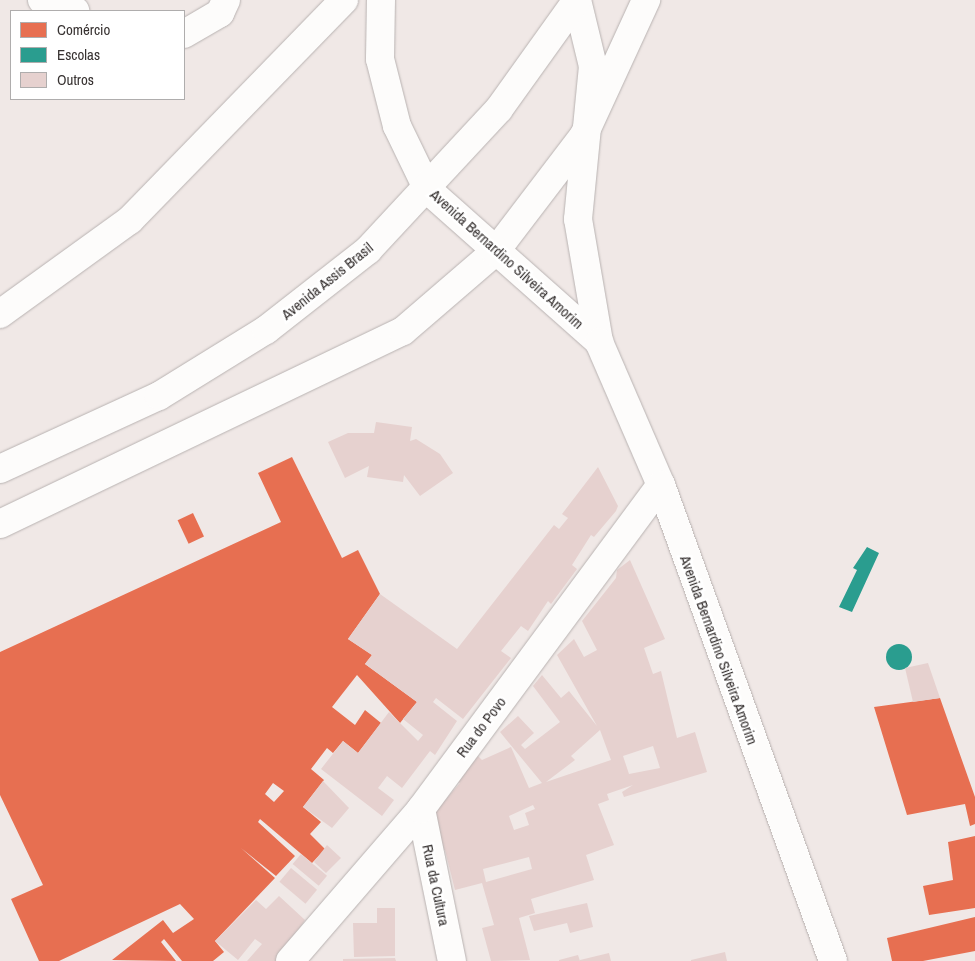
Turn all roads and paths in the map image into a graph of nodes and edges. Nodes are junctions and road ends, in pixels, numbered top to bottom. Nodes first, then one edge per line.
1 (42, 0) edge
2 (226, 0) edge
3 (344, 0) edge
4 (381, 0) edge
5 (577, 0) edge
6 (646, 0) edge
7 (72, 10) edge
8 (185, 33) edge
9 (584, 135) junction
10 (428, 190) junction
11 (495, 252) junction
12 (0, 314) edge
13 (599, 342) junction
14 (0, 468) edge
15 (661, 485) junction
16 (0, 524) edge
17 (421, 809) junction
18 (290, 961) edge
19 (452, 961) edge
20 (833, 961) edge

1 - 7 main road
2 - 8 main road
3 - 12 main road
4 - 10 main road, Avenida Bernardino Silveira Amorim
5 - 9 main road, Avenida Bernardino Silveira Amorim
5 - 10 main road, Avenida Assis Brasil
6 - 9 main road
9 - 11 main road
9 - 13 main road, Avenida Bernardino Silveira Amorim
10 - 11 main road, Avenida Bernardino Silveira Amorim
10 - 14 main road, Avenida Assis Brasil
11 - 13 main road, Avenida Bernardino Silveira Amorim
11 - 16 main road
13 - 15 main road, Avenida Bernardino Silveira Amorim
15 - 17 main road, Rua do Povo
15 - 20 main road, Avenida Bernardino Silveira Amorim
17 - 18 main road, Rua do Povo
17 - 19 main road, Rua da Cultura

